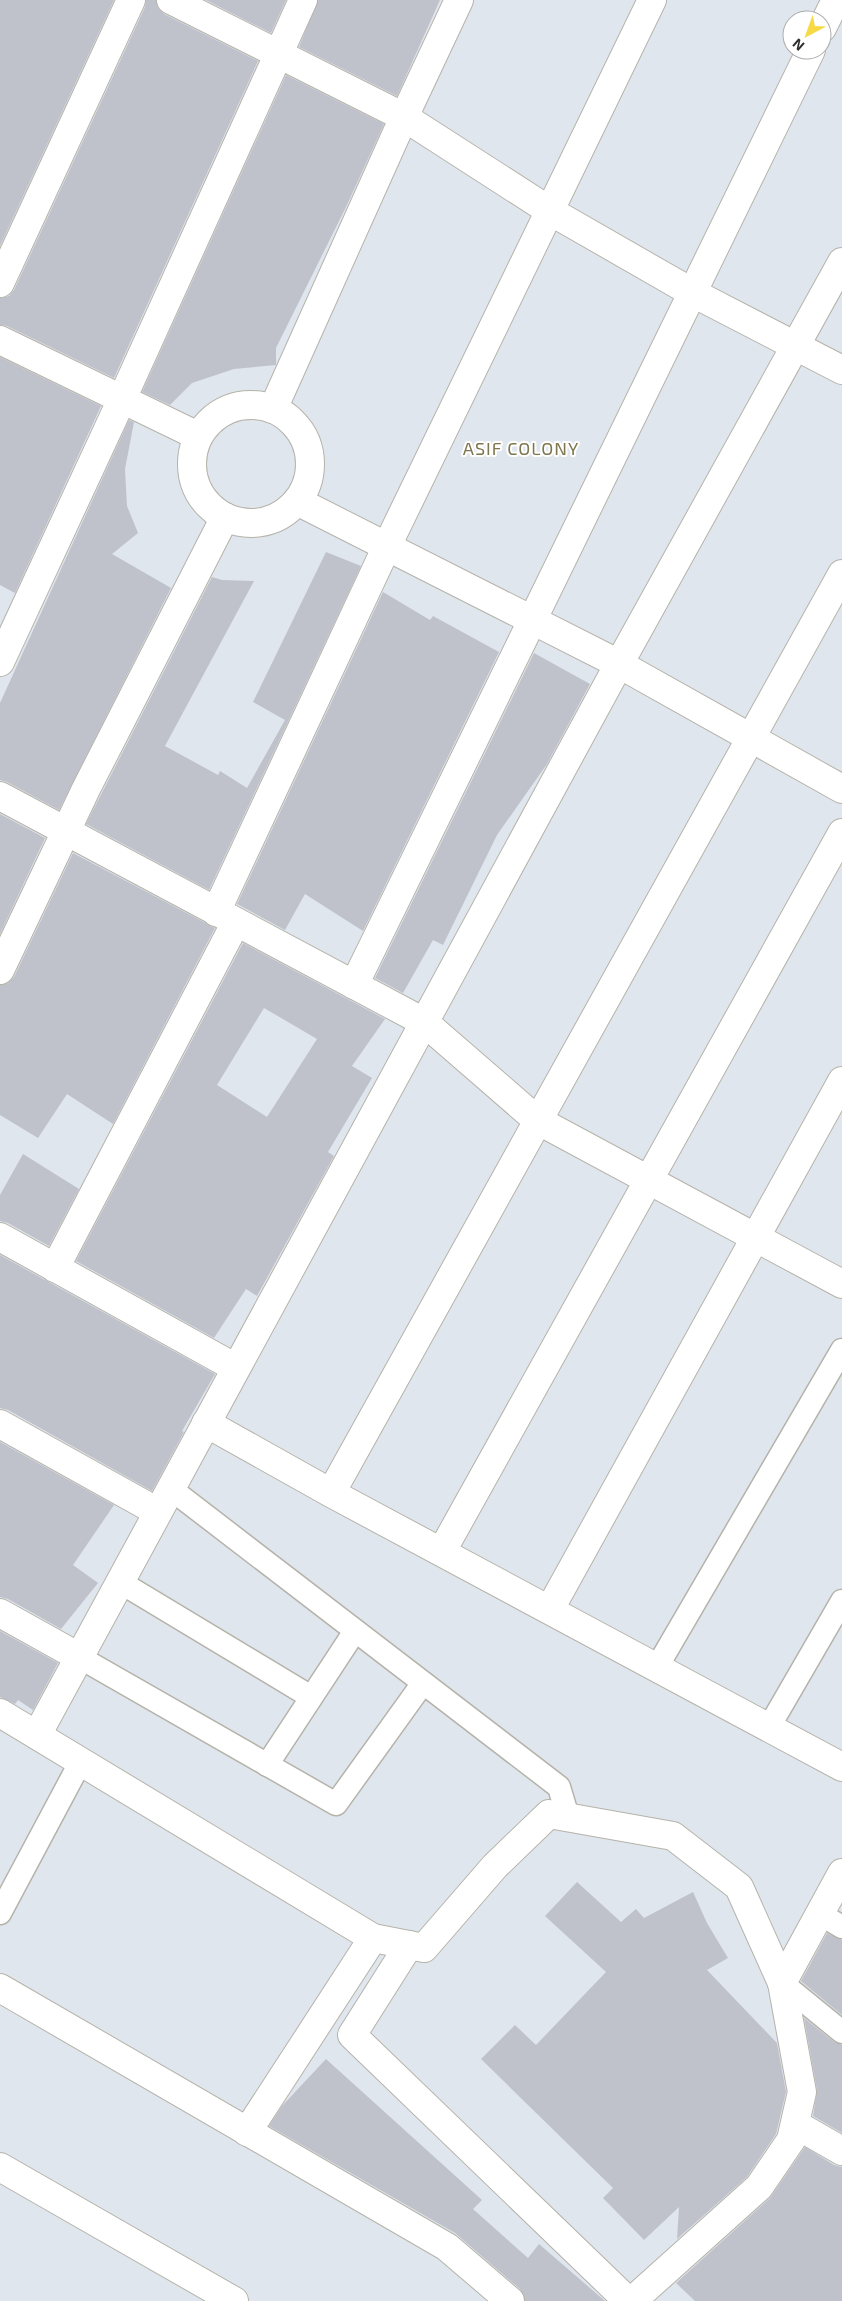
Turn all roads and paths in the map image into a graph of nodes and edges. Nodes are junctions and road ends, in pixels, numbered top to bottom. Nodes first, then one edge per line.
1 (131, 0) edge
2 (171, 0) edge
3 (303, 0) edge
4 (459, 0) edge
5 (652, 0) edge
6 (278, 55) junction
7 (806, 60) edge
8 (404, 117) junction
9 (550, 211) junction
10 (842, 262) edge
11 (0, 283) edge
12 (693, 292) junction
13 (0, 340) edge
14 (796, 346) junction
15 (842, 370) edge
16 (122, 399) junction
17 (273, 409) junction
18 (198, 436) junction
19 (297, 501) junction
20 (226, 517) junction
21 (387, 546) junction
22 (842, 574) edge
23 (532, 620) junction
24 (0, 662) edge
25 (619, 664) junction
26 (749, 739) junction
27 (842, 790) edge
28 (0, 796) edge
29 (66, 832) junction
30 (842, 833) edge
31 (226, 917) junction
32 (0, 970) edge
33 (354, 985) junction
34 (424, 1022) junction
35 (842, 1081) edge
36 (538, 1120) junction
37 (648, 1181) junction
38 (0, 1237) edge
39 (756, 1237) junction
40 (55, 1268) junction
41 (842, 1284) edge
42 (842, 1350) edge
43 (236, 1368) junction
44 (206, 1423) junction
45 (0, 1424) edge
46 (331, 1492) junction
47 (165, 1500) junction
48 (442, 1551) junction
49 (120, 1582) junction
50 (842, 1601) edge
51 (550, 1609) junction
52 (0, 1612) edge
53 (356, 1631) junction
54 (79, 1657) junction
55 (658, 1667) junction
56 (423, 1683) junction
57 (312, 1697) junction
58 (0, 1713) edge
59 (769, 1727) junction
60 (37, 1735) junction
61 (81, 1762) junction
62 (267, 1765) junction
63 (842, 1767) edge
64 (568, 1817) junction
65 (842, 1873) edge
66 (0, 1913) edge
67 (831, 1921) edge
68 (373, 1938) junction
69 (410, 1945) junction
70 (782, 1984) junction
71 (0, 1988) edge
72 (842, 2032) edge
73 (795, 2124) junction
74 (247, 2132) junction
75 (842, 2151) edge
76 (0, 2167) edge
77 (234, 2301) edge
78 (510, 2301) edge
79 (628, 2301) edge
80 (632, 2301) edge

1 - 11 street
2 - 6 street
3 - 6 street
4 - 8 street
5 - 9 street
6 - 8 street
6 - 16 street
7 - 12 street
8 - 9 street
8 - 17 street
9 - 12 street
9 - 21 street
10 - 14 street
12 - 14 street
12 - 23 street
13 - 16 street
14 - 15 street
14 - 25 street
16 - 18 street
16 - 24 street
17 - 18 street
17 - 19 street
18 - 20 street
19 - 20 street
19 - 21 street
20 - 29 street
21 - 23 street
21 - 31 street
22 - 26 street
23 - 25 street
23 - 33 street
25 - 26 street
25 - 34 street
26 - 27 street
26 - 36 street
28 - 29 street
29 - 31 street
29 - 32 street
30 - 37 street
31 - 33 street
31 - 40 street
33 - 34 street
34 - 36 street
34 - 43 street
35 - 39 street
36 - 37 street
36 - 46 street
37 - 39 street
37 - 48 street
38 - 40 street
39 - 41 street
39 - 51 street
40 - 43 street
42 - 55 lane
43 - 44 street
44 - 46 street
44 - 47 street
45 - 47 street
46 - 48 street
47 - 49 street
47 - 53 lane
48 - 51 street
49 - 54 street
49 - 57 lane
50 - 59 lane
51 - 55 street
52 - 54 street
53 - 56 lane
53 - 57 lane
54 - 60 street
54 - 62 lane
55 - 59 street
56 - 62 lane
56 - 64 lane
57 - 62 lane
58 - 60 street
59 - 63 street
60 - 61 street
61 - 66 lane
61 - 68 street
64 - 69 street
64 - 70 street
65 - 67 street
67 - 70 street
68 - 69 street
68 - 74 street
69 - 79 street
70 - 72 lane
70 - 73 street
71 - 74 street
73 - 75 street
73 - 80 street
74 - 78 street
76 - 77 street

